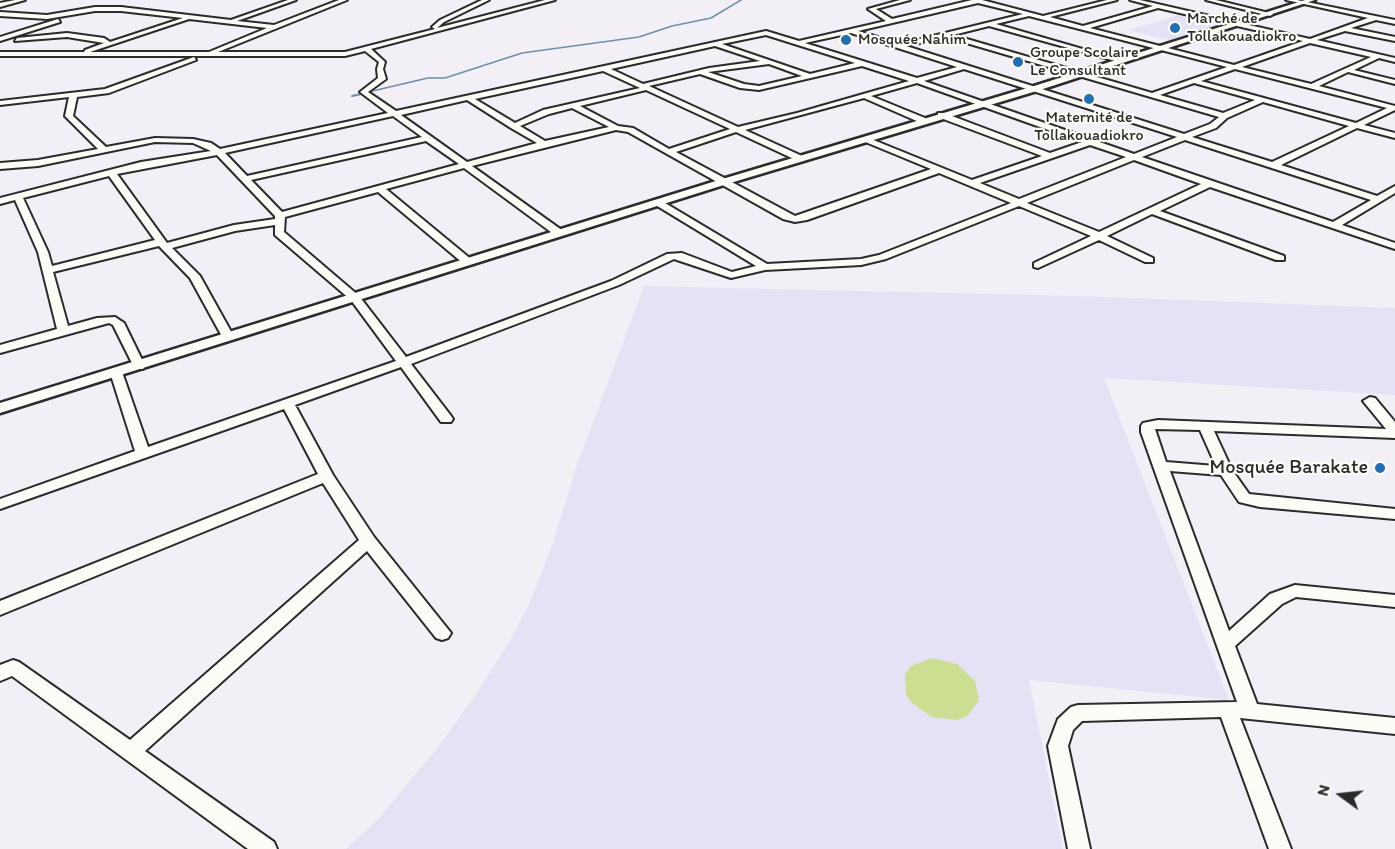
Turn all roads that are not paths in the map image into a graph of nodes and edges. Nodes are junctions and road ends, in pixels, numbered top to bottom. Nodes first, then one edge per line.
1 (22, 0) edge
2 (293, 0) edge
3 (327, 0) edge
4 (486, 0) edge
5 (552, 0) edge
6 (907, 0) edge
7 (976, 0) edge
8 (1007, 0) edge
9 (1114, 0) edge
10 (1133, 0) edge
11 (1209, 0) edge
12 (1289, 0) edge
13 (123, 1) edge
14 (342, 1) edge
15 (1308, 2) edge
16 (992, 4) junction
17 (0, 6) edge
18 (1159, 6) junction
19 (95, 9) junction
20 (0, 14) edge
21 (1029, 14) junction
22 (1270, 14) junction
23 (194, 16) junction
24 (1042, 17) junction
25 (1375, 18) junction
26 (891, 21) junction
27 (229, 22) junction
28 (1395, 22) edge
29 (989, 24) junction
30 (1237, 24) junction
31 (276, 27) junction
32 (1083, 28) junction
33 (1344, 28) junction
34 (432, 31) junction
35 (852, 31) junction
36 (947, 35) junction
37 (1395, 39) edge
38 (0, 40) edge
39 (1310, 40) junction
40 (800, 43) junction
41 (109, 44) junction
42 (716, 44) junction
43 (901, 46) junction
44 (1164, 47) junction
45 (367, 49) junction
46 (0, 54) edge
47 (77, 54) junction
48 (204, 55) junction
49 (1378, 56) junction
50 (1395, 60) edge
51 (1121, 61) junction
52 (771, 62) junction
53 (863, 63) junction
54 (1236, 65) junction
55 (967, 66) junction
56 (603, 68) junction
57 (1347, 70) junction
58 (701, 72) junction
59 (1080, 74) junction
60 (810, 76) junction
61 (918, 81) junction
62 (1195, 81) junction
63 (1395, 82) edge
64 (1313, 86) junction
65 (644, 87) junction
66 (1037, 88) junction
67 (1153, 94) junction
68 (73, 96) junction
69 (864, 96) junction
70 (467, 97) junction
71 (1263, 99) junction
72 (0, 103) edge
73 (983, 104) junction
74 (572, 105) junction
75 (1394, 108) edge
76 (392, 114) junction
77 (941, 115) junction
78 (1224, 116) junction
79 (922, 120) junction
80 (1356, 125) junction
81 (514, 126) junction
82 (616, 128) junction
83 (735, 130) junction
84 (1184, 136) junction
85 (1395, 136) edge
86 (426, 139) junction
87 (866, 139) junction
88 (1090, 142) junction
89 (544, 144) junction
90 (104, 150) junction
91 (219, 152) junction
92 (667, 152) junction
93 (1050, 156) junction
94 (1131, 157) junction
95 (799, 158) junction
96 (1274, 165) junction
97 (0, 166) edge
98 (466, 167) junction
99 (938, 170) junction
100 (112, 173) junction
101 (245, 179) junction
102 (723, 182) junction
103 (972, 183) junction
104 (1209, 184) junction
105 (381, 189) junction
106 (1395, 189) edge
107 (18, 197) junction
108 (1378, 199) junction
109 (0, 201) edge
110 (657, 202) junction
111 (1022, 204) junction
112 (1152, 211) junction
113 (280, 218) junction
114 (1334, 226) junction
115 (559, 233) junction
116 (1099, 236) junction
117 (163, 245) junction
118 (1395, 246) edge
119 (1280, 258) dead end
120 (1149, 260) dead end
121 (468, 262) junction
122 (1038, 265) dead end
123 (765, 267) junction
124 (49, 270) junction
125 (355, 297) junction
126 (63, 330) junction
127 (228, 337) junction
128 (0, 349) edge
129 (404, 362) junction
130 (139, 366) junction
131 (116, 372) junction
132 (1370, 401) dead end
133 (286, 403) junction
134 (0, 408) edge
135 (446, 418) dead end
136 (1206, 427) junction
137 (1395, 433) edge
138 (143, 454) junction
139 (1160, 466) junction
140 (1225, 471) junction
141 (326, 476) junction
142 (0, 504) edge
143 (1395, 514) edge
144 (368, 542) junction
145 (1395, 601) edge
146 (0, 608) edge
147 (442, 633) dead end
148 (1226, 644) junction
149 (0, 673) edge
150 (1227, 709) junction
151 (1250, 711) junction
152 (1395, 726) edge
153 (132, 750) junction
154 (266, 849) edge
155 (1079, 849) edge
156 (1280, 849) edge

1 - 17 street
2 - 27 street
3 - 14 street
4 - 34 street
5 - 34 street
6 - 26 street
7 - 16 street
7 - 26 street
8 - 16 street
9 - 24 street
10 - 18 street
11 - 22 street
12 - 15 street
13 - 19 street
14 - 31 street
15 - 22 street
15 - 25 street
16 - 21 street
18 - 30 street
18 - 32 street
19 - 20 street
19 - 23 street
19 - 38 street
21 - 24 street
21 - 29 street
22 - 30 street
23 - 27 street
23 - 41 street
24 - 32 street
25 - 28 street
25 - 33 street
26 - 35 street
27 - 31 street
29 - 36 street
29 - 51 street
30 - 39 street
30 - 44 street
31 - 48 street
32 - 44 street
33 - 37 street
33 - 39 street
34 - 45 street
35 - 40 street
35 - 43 street
36 - 43 street
36 - 59 street
38 - 41 street
39 - 49 street
39 - 54 street
40 - 42 street
40 - 53 street
41 - 47 street
42 - 52 street
42 - 56 street
43 - 55 street
44 - 51 street
44 - 54 street
45 - 48 street
45 - 76 street
46 - 47 street
47 - 48 street
48 - 68 street
49 - 50 street
49 - 57 street
51 - 59 street
52 - 58 street
52 - 60 street
53 - 60 street
53 - 61 street
54 - 62 street
54 - 64 street
55 - 61 street
55 - 66 street
56 - 65 street
56 - 70 street
57 - 63 street
57 - 64 street
58 - 60 street
58 - 65 street
59 - 66 street
59 - 67 street
61 - 69 street
61 - 73 street
62 - 67 street
62 - 71 street
64 - 75 street
65 - 74 street
65 - 83 street
66 - 73 street
66 - 84 street
67 - 78 street
68 - 72 street
68 - 90 street
69 - 79 street
69 - 83 street
70 - 76 street
70 - 81 street
71 - 78 street
71 - 80 street
73 - 77 street
73 - 88 street
74 - 81 street
74 - 82 street
75 - 80 street
76 - 86 street
76 - 91 street
77 - 79 street
77 - 93 street
78 - 84 street
79 - 87 street
80 - 85 street
80 - 96 street
81 - 89 street
82 - 89 street
82 - 92 street
83 - 92 street
83 - 95 street
84 - 94 street
84 - 96 street
86 - 98 street
86 - 101 street
87 - 95 street
87 - 99 street
88 - 93 street
88 - 94 street
89 - 98 street
90 - 91 street
90 - 97 street
91 - 100 street
91 - 101 street
92 - 102 street
93 - 103 street
94 - 104 street
94 - 111 street
95 - 102 street
96 - 108 street
98 - 105 street
98 - 115 street
99 - 102 street
99 - 103 street
100 - 107 street
100 - 117 street
101 - 113 street
102 - 110 street
103 - 111 street
104 - 112 street
104 - 114 street
105 - 113 street
105 - 121 street
106 - 108 street
107 - 109 street
107 - 124 street
108 - 114 street
110 - 115 street
110 - 123 street
111 - 116 street
111 - 123 street
112 - 116 street
112 - 119 street
113 - 117 street
113 - 125 street
114 - 118 street
115 - 121 street
116 - 120 street
116 - 122 street
117 - 124 street
117 - 127 street
121 - 125 street
123 - 129 street
124 - 126 street
125 - 127 street
125 - 129 street
126 - 128 street
126 - 130 street
127 - 130 street
129 - 133 street
129 - 135 street
130 - 131 street
131 - 134 street
131 - 138 street
132 - 137 street
133 - 138 street
133 - 141 street
136 - 137 street
136 - 139 street
136 - 140 street
138 - 142 street
139 - 140 street
139 - 148 street
140 - 143 street
141 - 144 street
141 - 146 street
144 - 147 street
144 - 153 street
145 - 148 street
148 - 151 street
149 - 153 street
150 - 151 street
150 - 155 street
150 - 156 street
151 - 152 street
153 - 154 street

